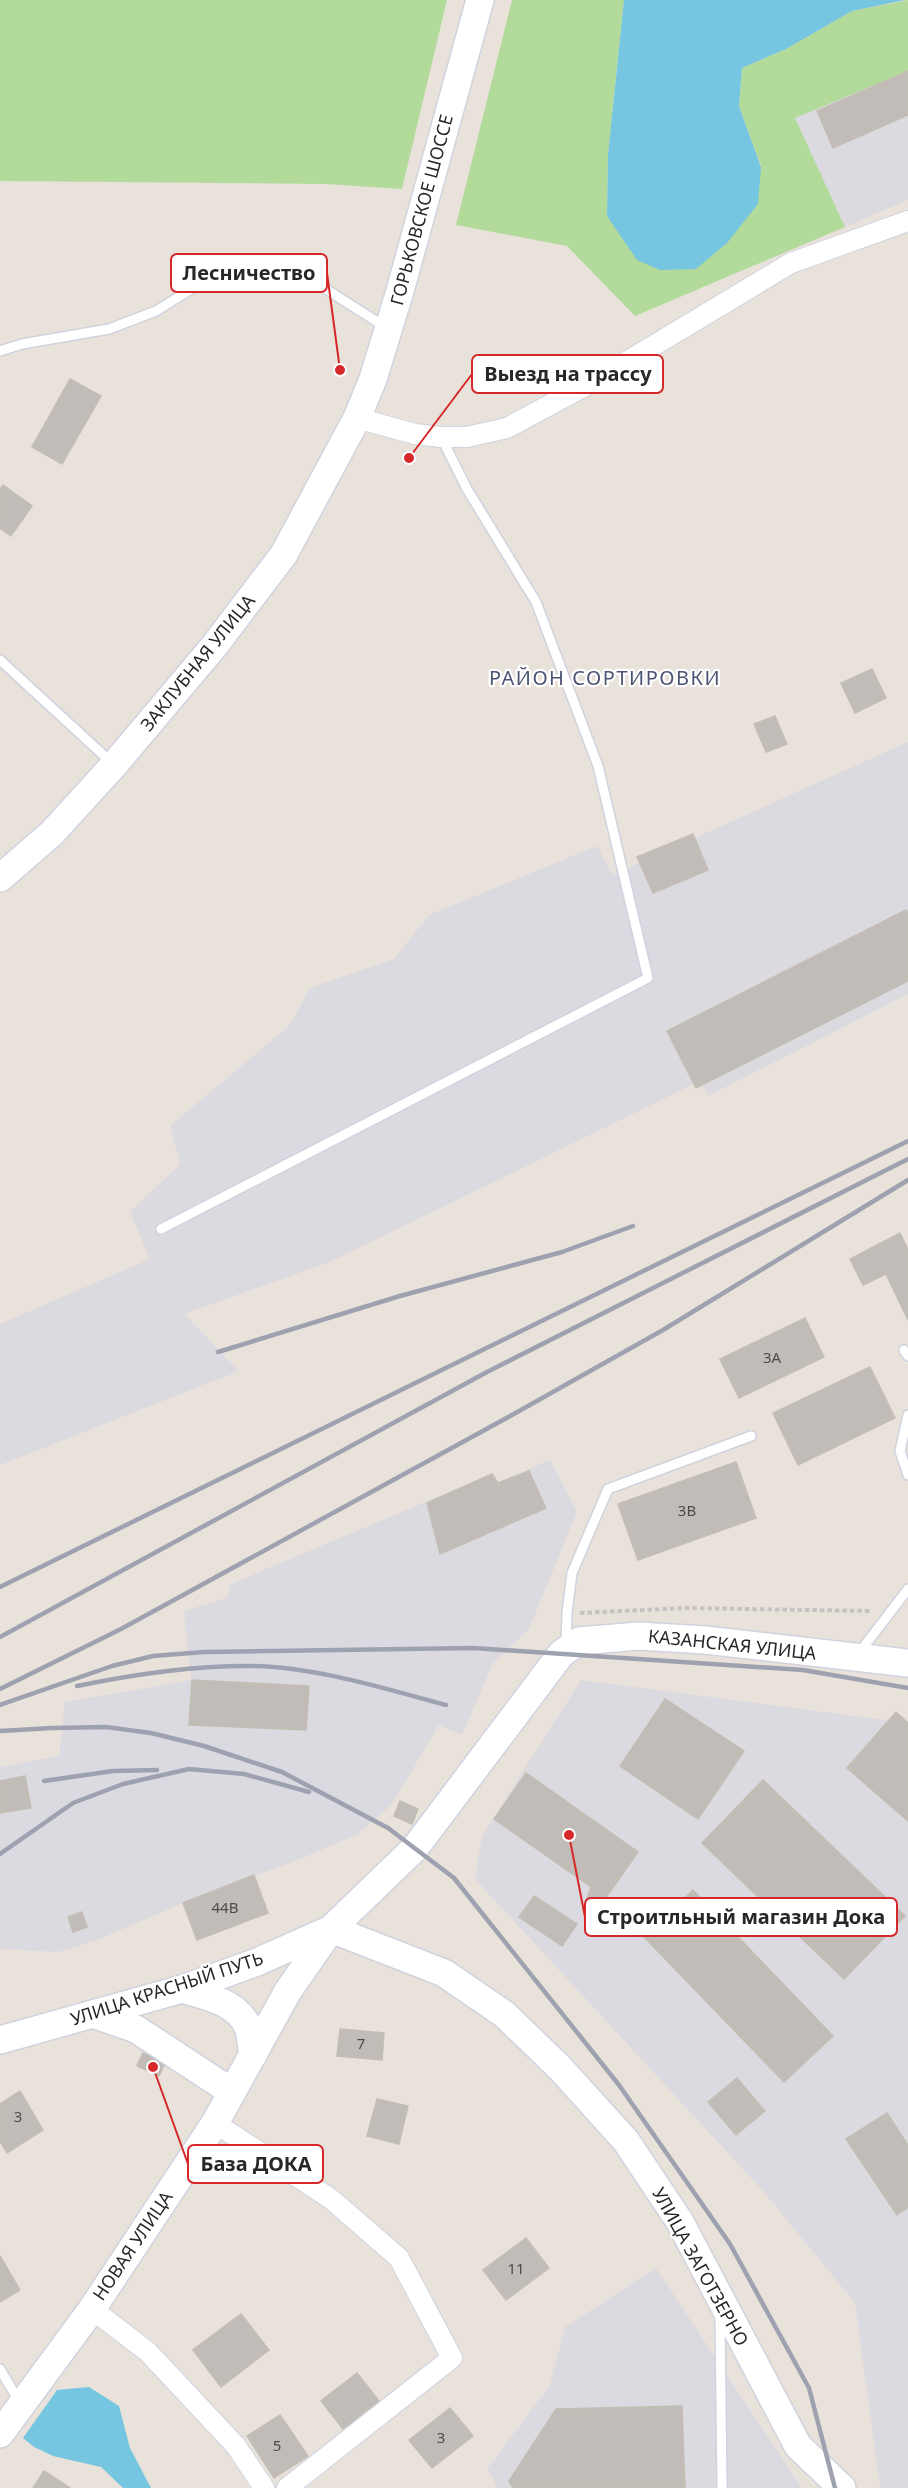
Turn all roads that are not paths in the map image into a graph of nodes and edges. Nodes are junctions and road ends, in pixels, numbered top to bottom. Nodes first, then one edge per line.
1 (480, 0) edge
2 (908, 221) edge
3 (389, 330) junction
4 (0, 351) edge
5 (357, 418) junction
6 (441, 437) junction
7 (0, 660) edge
8 (114, 765) junction
9 (0, 878) edge
10 (161, 1229) dead end
11 (907, 1420) edge
12 (750, 1436) dead end
13 (908, 1475) edge
14 (908, 1589) edge
15 (564, 1651) junction
16 (856, 1658) junction
17 (908, 1663) edge
18 (331, 1929) junction
19 (182, 1989) junction
20 (93, 2014) junction
21 (0, 2040) edge
22 (253, 2055) junction
23 (232, 2092) junction
24 (215, 2122) junction
25 (720, 2299) junction
26 (92, 2309) junction
27 (0, 2368) edge
28 (21, 2405) junction
29 (0, 2434) edge
30 (264, 2488) edge
31 (287, 2488) edge
32 (722, 2488) edge
33 (842, 2488) edge

1 - 3 main road, ГОРЬКОВСКОЕ ШОССЕ
2 - 6 street
3 - 4 lane
3 - 5 main road, ГОРЬКОВСКОЕ ШОССЕ
5 - 6 street
5 - 8 main road, ЗАКЛУБНАЯ УЛИЦА
6 - 10 lane
7 - 8 lane
8 - 9 main road, ЗАКЛУБНАЯ УЛИЦА
11 - 13 lane
12 - 15 lane
14 - 16 lane
15 - 16 main road, КАЗАНСКАЯ УЛИЦА
15 - 18 main road, УЛИЦА КРАСНЫЙ ПУТЬ
16 - 17 main road, КАЗАНСКАЯ УЛИЦА
18 - 19 main road, УЛИЦА КРАСНЫЙ ПУТЬ
18 - 22 main road, НОВАЯ УЛИЦА
18 - 25 main road, УЛИЦА ЗАГОТЗЕРНО
19 - 20 main road, УЛИЦА КРАСНЫЙ ПУТЬ
19 - 22 main road
20 - 21 main road, УЛИЦА КРАСНЫЙ ПУТЬ
20 - 23 main road
22 - 23 main road, НОВАЯ УЛИЦА
23 - 24 main road, НОВАЯ УЛИЦА
24 - 26 main road, НОВАЯ УЛИЦА
24 - 31 street
25 - 32 lane
25 - 33 main road, УЛИЦА ЗАГОТЗЕРНО
26 - 28 main road, НОВАЯ УЛИЦА
26 - 30 street
27 - 28 lane
28 - 29 main road, НОВАЯ УЛИЦА

